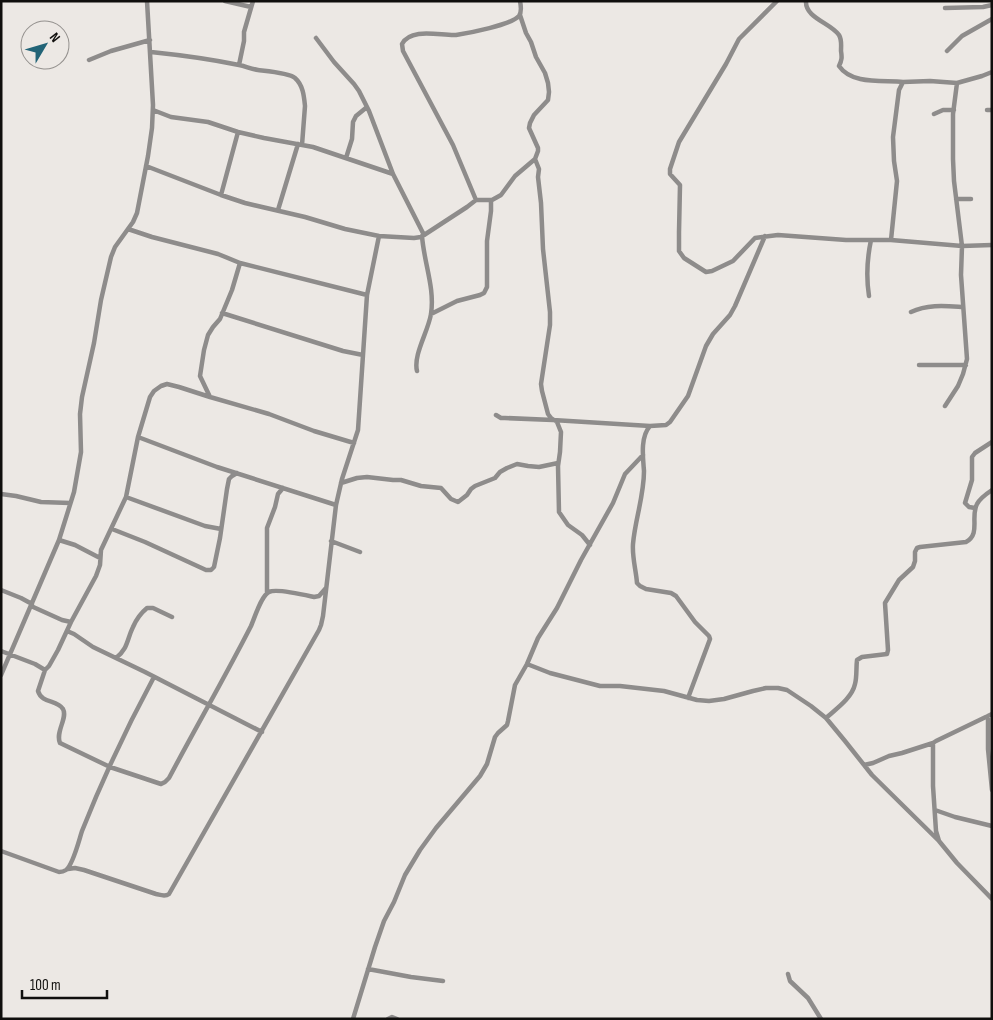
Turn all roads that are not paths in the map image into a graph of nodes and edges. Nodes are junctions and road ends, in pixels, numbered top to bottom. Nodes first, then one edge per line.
1 (147, 1) edge
2 (225, 1) edge
3 (253, 1) edge
4 (520, 1) edge
5 (776, 1) edge
6 (806, 1) edge
7 (991, 4) edge
8 (251, 7) junction
9 (945, 8) dead end
10 (520, 15) junction
11 (992, 20) edge
12 (316, 38) dead end
13 (150, 40) junction
14 (947, 51) dead end
15 (151, 52) junction
16 (89, 60) dead end
17 (239, 65) junction
18 (992, 72) edge
19 (903, 82) junction
20 (957, 83) junction
21 (367, 107) junction
22 (153, 110) junction
23 (954, 110) junction
24 (934, 114) dead end
25 (238, 132) junction
26 (300, 145) junction
27 (346, 158) junction
28 (535, 159) junction
29 (146, 166) junction
30 (393, 174) junction
31 (222, 195) junction
32 (956, 199) junction
33 (971, 199) dead end
34 (476, 200) junction
35 (491, 200) junction
36 (278, 210) junction
37 (128, 229) junction
38 (379, 236) junction
39 (423, 236) junction
40 (765, 236) junction
41 (871, 240) junction
42 (891, 240) junction
43 (992, 245) edge
44 (962, 246) junction
45 (240, 263) junction
46 (368, 295) junction
47 (869, 296) dead end
48 (963, 307) junction
49 (911, 312) dead end
50 (222, 313) junction
51 (431, 314) junction
52 (363, 355) junction
53 (919, 365) dead end
54 (966, 365) junction
55 (417, 371) dead end
56 (210, 398) junction
57 (945, 406) dead end
58 (496, 415) dead end
59 (554, 420) junction
60 (650, 426) junction
61 (138, 437) junction
62 (992, 442) edge
63 (354, 443) junction
64 (643, 455) junction
65 (558, 463) junction
66 (237, 473) junction
67 (341, 483) junction
68 (283, 488) junction
69 (992, 490) edge
70 (1, 494) edge
71 (126, 497) junction
72 (70, 503) junction
73 (336, 505) junction
74 (975, 508) junction
75 (112, 529) junction
76 (221, 529) junction
77 (58, 540) junction
78 (332, 541) junction
79 (590, 544) junction
80 (360, 552) dead end
81 (100, 558) junction
82 (326, 588) junction
83 (1, 590) edge
84 (267, 593) junction
85 (31, 605) junction
86 (172, 617) dead end
87 (71, 622) junction
88 (67, 631) junction
89 (1, 651) edge
90 (10, 654) junction
91 (116, 658) junction
92 (527, 664) junction
93 (45, 670) junction
94 (1, 675) edge
95 (154, 677) junction
96 (688, 698) junction
97 (208, 705) junction
98 (990, 715) edge
99 (826, 718) junction
100 (262, 732) junction
101 (933, 743) junction
102 (864, 765) junction
103 (110, 767) junction
104 (992, 790) edge
105 (935, 810) junction
106 (992, 826) edge
107 (939, 841) junction
108 (1, 851) edge
109 (68, 869) junction
110 (992, 899) edge
111 (368, 968) junction
112 (788, 974) dead end
113 (443, 981) dead end
114 (353, 1019) edge
115 (388, 1019) edge
116 (397, 1019) edge
117 (821, 1019) edge

1 - 13 street
2 - 8 street
3 - 8 street
4 - 10 street
5 - 40 street
6 - 19 street
7 - 9 street
8 - 17 street
10 - 28 street
10 - 34 street
11 - 14 street
12 - 21 street
13 - 15 street
13 - 16 street
15 - 17 street
15 - 22 street
17 - 26 street
18 - 20 street
19 - 20 street
19 - 42 street
20 - 23 street
21 - 27 street
21 - 30 street
22 - 25 street
22 - 29 street
23 - 24 street
23 - 32 street
25 - 26 street
25 - 31 street
26 - 27 street
26 - 36 street
27 - 30 street
28 - 35 street
28 - 59 street
29 - 31 street
29 - 37 street
30 - 39 street
31 - 36 street
32 - 33 street
32 - 44 street
34 - 35 street
34 - 39 street
35 - 51 street
36 - 38 street
37 - 45 street
37 - 72 street
38 - 39 street
38 - 46 street
39 - 51 street
40 - 41 street
40 - 60 street
41 - 42 street
41 - 47 street
42 - 44 street
43 - 44 street
44 - 48 street
45 - 46 street
45 - 50 street
46 - 52 street
48 - 49 street
48 - 54 street
50 - 52 street
50 - 56 street
51 - 55 street
52 - 63 street
53 - 54 street
54 - 57 street
56 - 61 street
56 - 63 street
58 - 59 street
59 - 60 street
59 - 65 street
60 - 64 street
61 - 66 street
61 - 71 street
62 - 74 street
63 - 67 street
64 - 79 street
64 - 96 street
65 - 67 street
65 - 79 street
66 - 68 street
66 - 76 street
67 - 73 street
68 - 73 street
68 - 84 street
69 - 74 street
70 - 72 street
71 - 75 street
71 - 76 street
72 - 77 street
73 - 78 street
74 - 99 street
75 - 76 street
75 - 81 street
77 - 81 street
77 - 85 street
78 - 80 street
78 - 82 street
79 - 92 street
81 - 87 street
82 - 84 street
82 - 100 street
83 - 85 street
84 - 97 street
85 - 87 street
85 - 90 street
86 - 91 street
87 - 88 street
88 - 91 street
88 - 93 street
89 - 90 street
90 - 93 street
90 - 94 street
91 - 95 street
92 - 96 street
92 - 111 street
93 - 103 street
95 - 97 street
95 - 103 street
96 - 99 street
97 - 100 street
97 - 103 street
98 - 101 street
98 - 104 street
99 - 102 street
100 - 109 street
101 - 102 street
101 - 105 street
102 - 107 street
103 - 109 street
105 - 106 street
105 - 107 street
107 - 110 street
108 - 109 street
111 - 113 street
111 - 114 street
112 - 117 street
115 - 116 street

